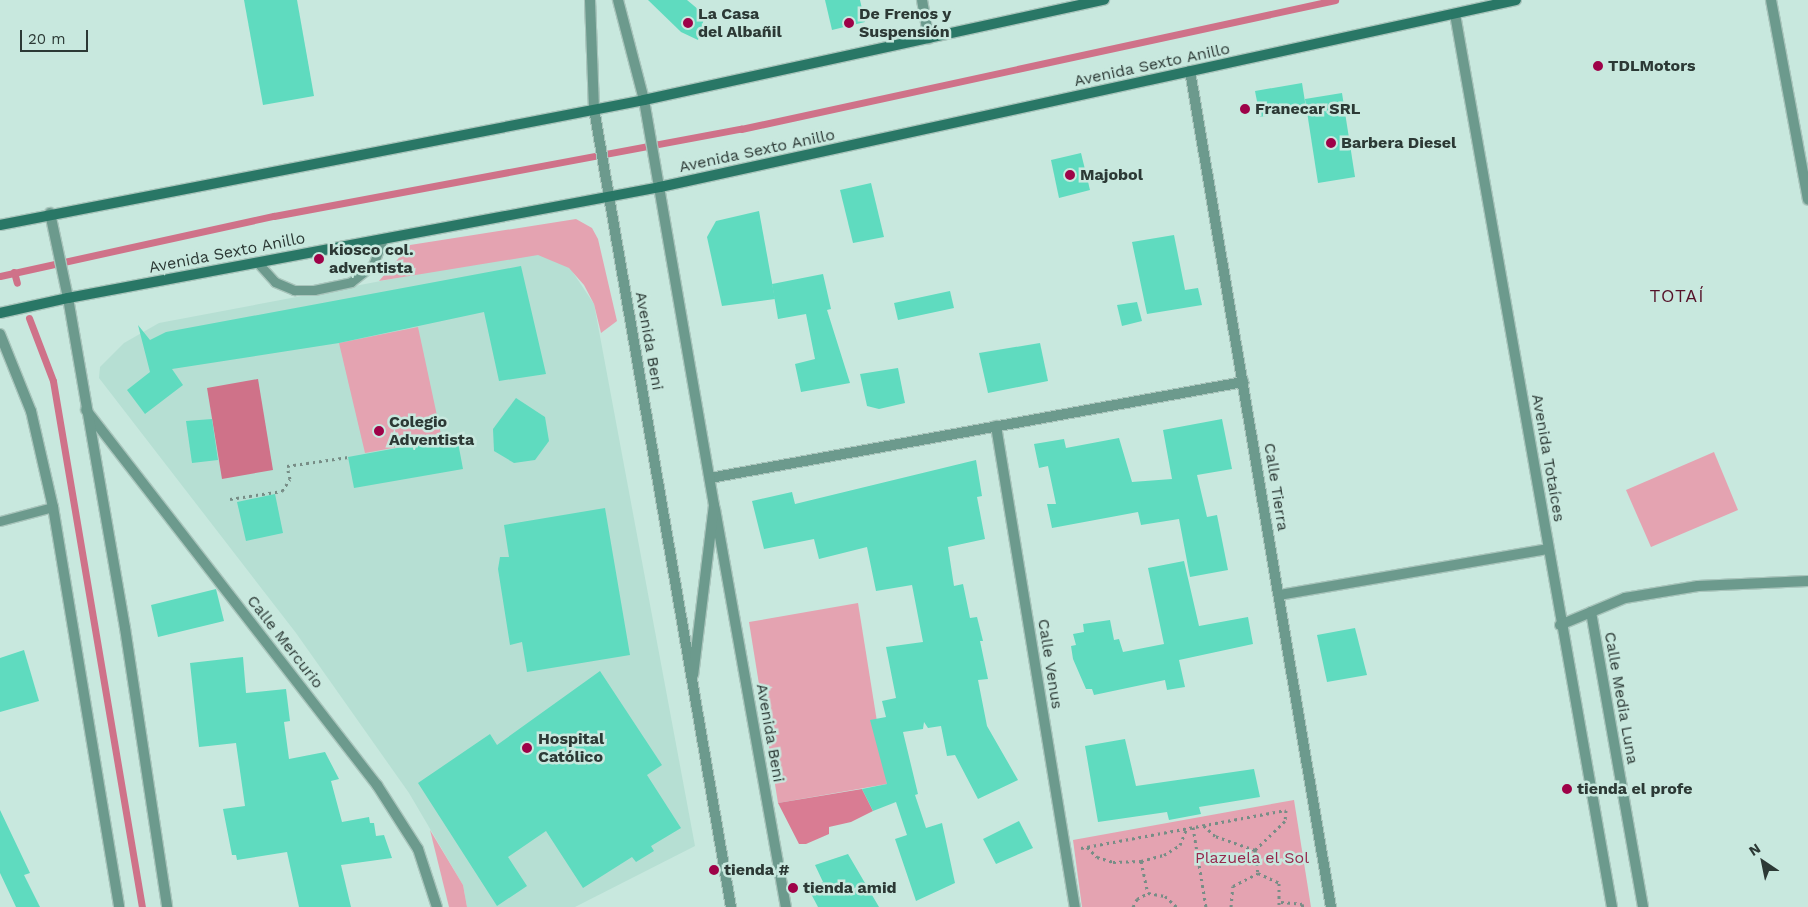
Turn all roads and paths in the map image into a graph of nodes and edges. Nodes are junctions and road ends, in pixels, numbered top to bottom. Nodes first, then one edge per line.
1 (590, 0) edge
2 (618, 0) edge
3 (922, 0) edge
4 (1104, 0) edge
5 (1516, 0) edge
6 (1771, 0) edge
7 (1455, 14) junction
8 (929, 38) junction
9 (1190, 72) junction
10 (644, 100) junction
11 (595, 115) junction
12 (660, 187) junction
13 (608, 197) junction
14 (1808, 200) edge
15 (50, 213) junction
16 (0, 224) edge
17 (383, 239) junction
18 (257, 262) junction
19 (68, 298) junction
20 (0, 313) edge
21 (0, 334) edge
22 (1243, 382) junction
23 (84, 408) junction
24 (996, 426) junction
25 (348, 457) dead end
26 (710, 478) junction
27 (230, 499) dead end
28 (714, 505) junction
29 (53, 506) junction
30 (0, 522) edge
31 (1548, 549) junction
32 (1808, 581) edge
33 (1279, 595) junction
34 (1591, 612) junction
35 (1560, 624) junction
36 (692, 686) junction
37 (1203, 825) junction
38 (1193, 827) junction
39 (1188, 828) junction
40 (1086, 847) junction
41 (1255, 850) junction
42 (1082, 858) dead end
43 (1141, 861) junction
44 (1258, 874) junction
45 (1148, 893) junction
46 (1281, 902) junction
47 (119, 907) edge
48 (167, 907) edge
49 (437, 907) edge
50 (731, 907) edge
51 (786, 907) edge
52 (1075, 907) edge
53 (1133, 907) edge
54 (1177, 907) edge
55 (1206, 907) edge
56 (1231, 907) edge
57 (1278, 907) edge
58 (1303, 907) edge
59 (1331, 907) edge
60 (1612, 907) edge
61 (1642, 907) edge

1 - 11 street, Avenida Beni
2 - 10 street, Avenida Beni
3 - 8 street
4 - 8 main road
5 - 7 main road, Avenida Sexto Anillo
6 - 14 street
7 - 9 main road, Avenida Sexto Anillo
7 - 31 street, Avenida Totaíces
8 - 10 main road
9 - 12 main road, Avenida Sexto Anillo
9 - 22 street, Calle Tierra
10 - 11 main road
10 - 12 street, Avenida Beni
11 - 13 street, Avenida Beni
11 - 15 main road
12 - 13 main road, Avenida Sexto Anillo
12 - 26 street, Avenida Beni
13 - 17 main road, Avenida Sexto Anillo
13 - 36 street, Avenida Beni
15 - 16 main road
15 - 19 street
17 - 18 main road, Avenida Sexto Anillo
17 - 18 lane
18 - 19 main road, Avenida Sexto Anillo
19 - 20 main road, Avenida Sexto Anillo
19 - 23 street
21 - 29 street
22 - 24 street
22 - 33 street, Calle Tierra
23 - 48 street
23 - 49 street, Calle Mercurio
24 - 26 street
24 - 52 street, Calle Venus
25 - 27 path
26 - 28 street, Avenida Beni
28 - 36 street, Avenida Beni
28 - 51 street, Avenida Beni
29 - 30 lane
29 - 47 street
31 - 33 street
31 - 35 street, Avenida Totaíces
32 - 34 street
33 - 59 street, Calle Tierra
34 - 35 street
34 - 61 street, Calle Media Luna
35 - 60 street, Avenida Totaíces
36 - 50 street, Avenida Beni
37 - 38 path
37 - 41 path
37 - 41 path
38 - 39 path
38 - 55 path
39 - 40 path
39 - 43 path
40 - 42 path
40 - 43 path
41 - 44 path
43 - 45 path
44 - 46 path
44 - 56 path
45 - 53 path
45 - 54 path
46 - 57 path
46 - 58 path

